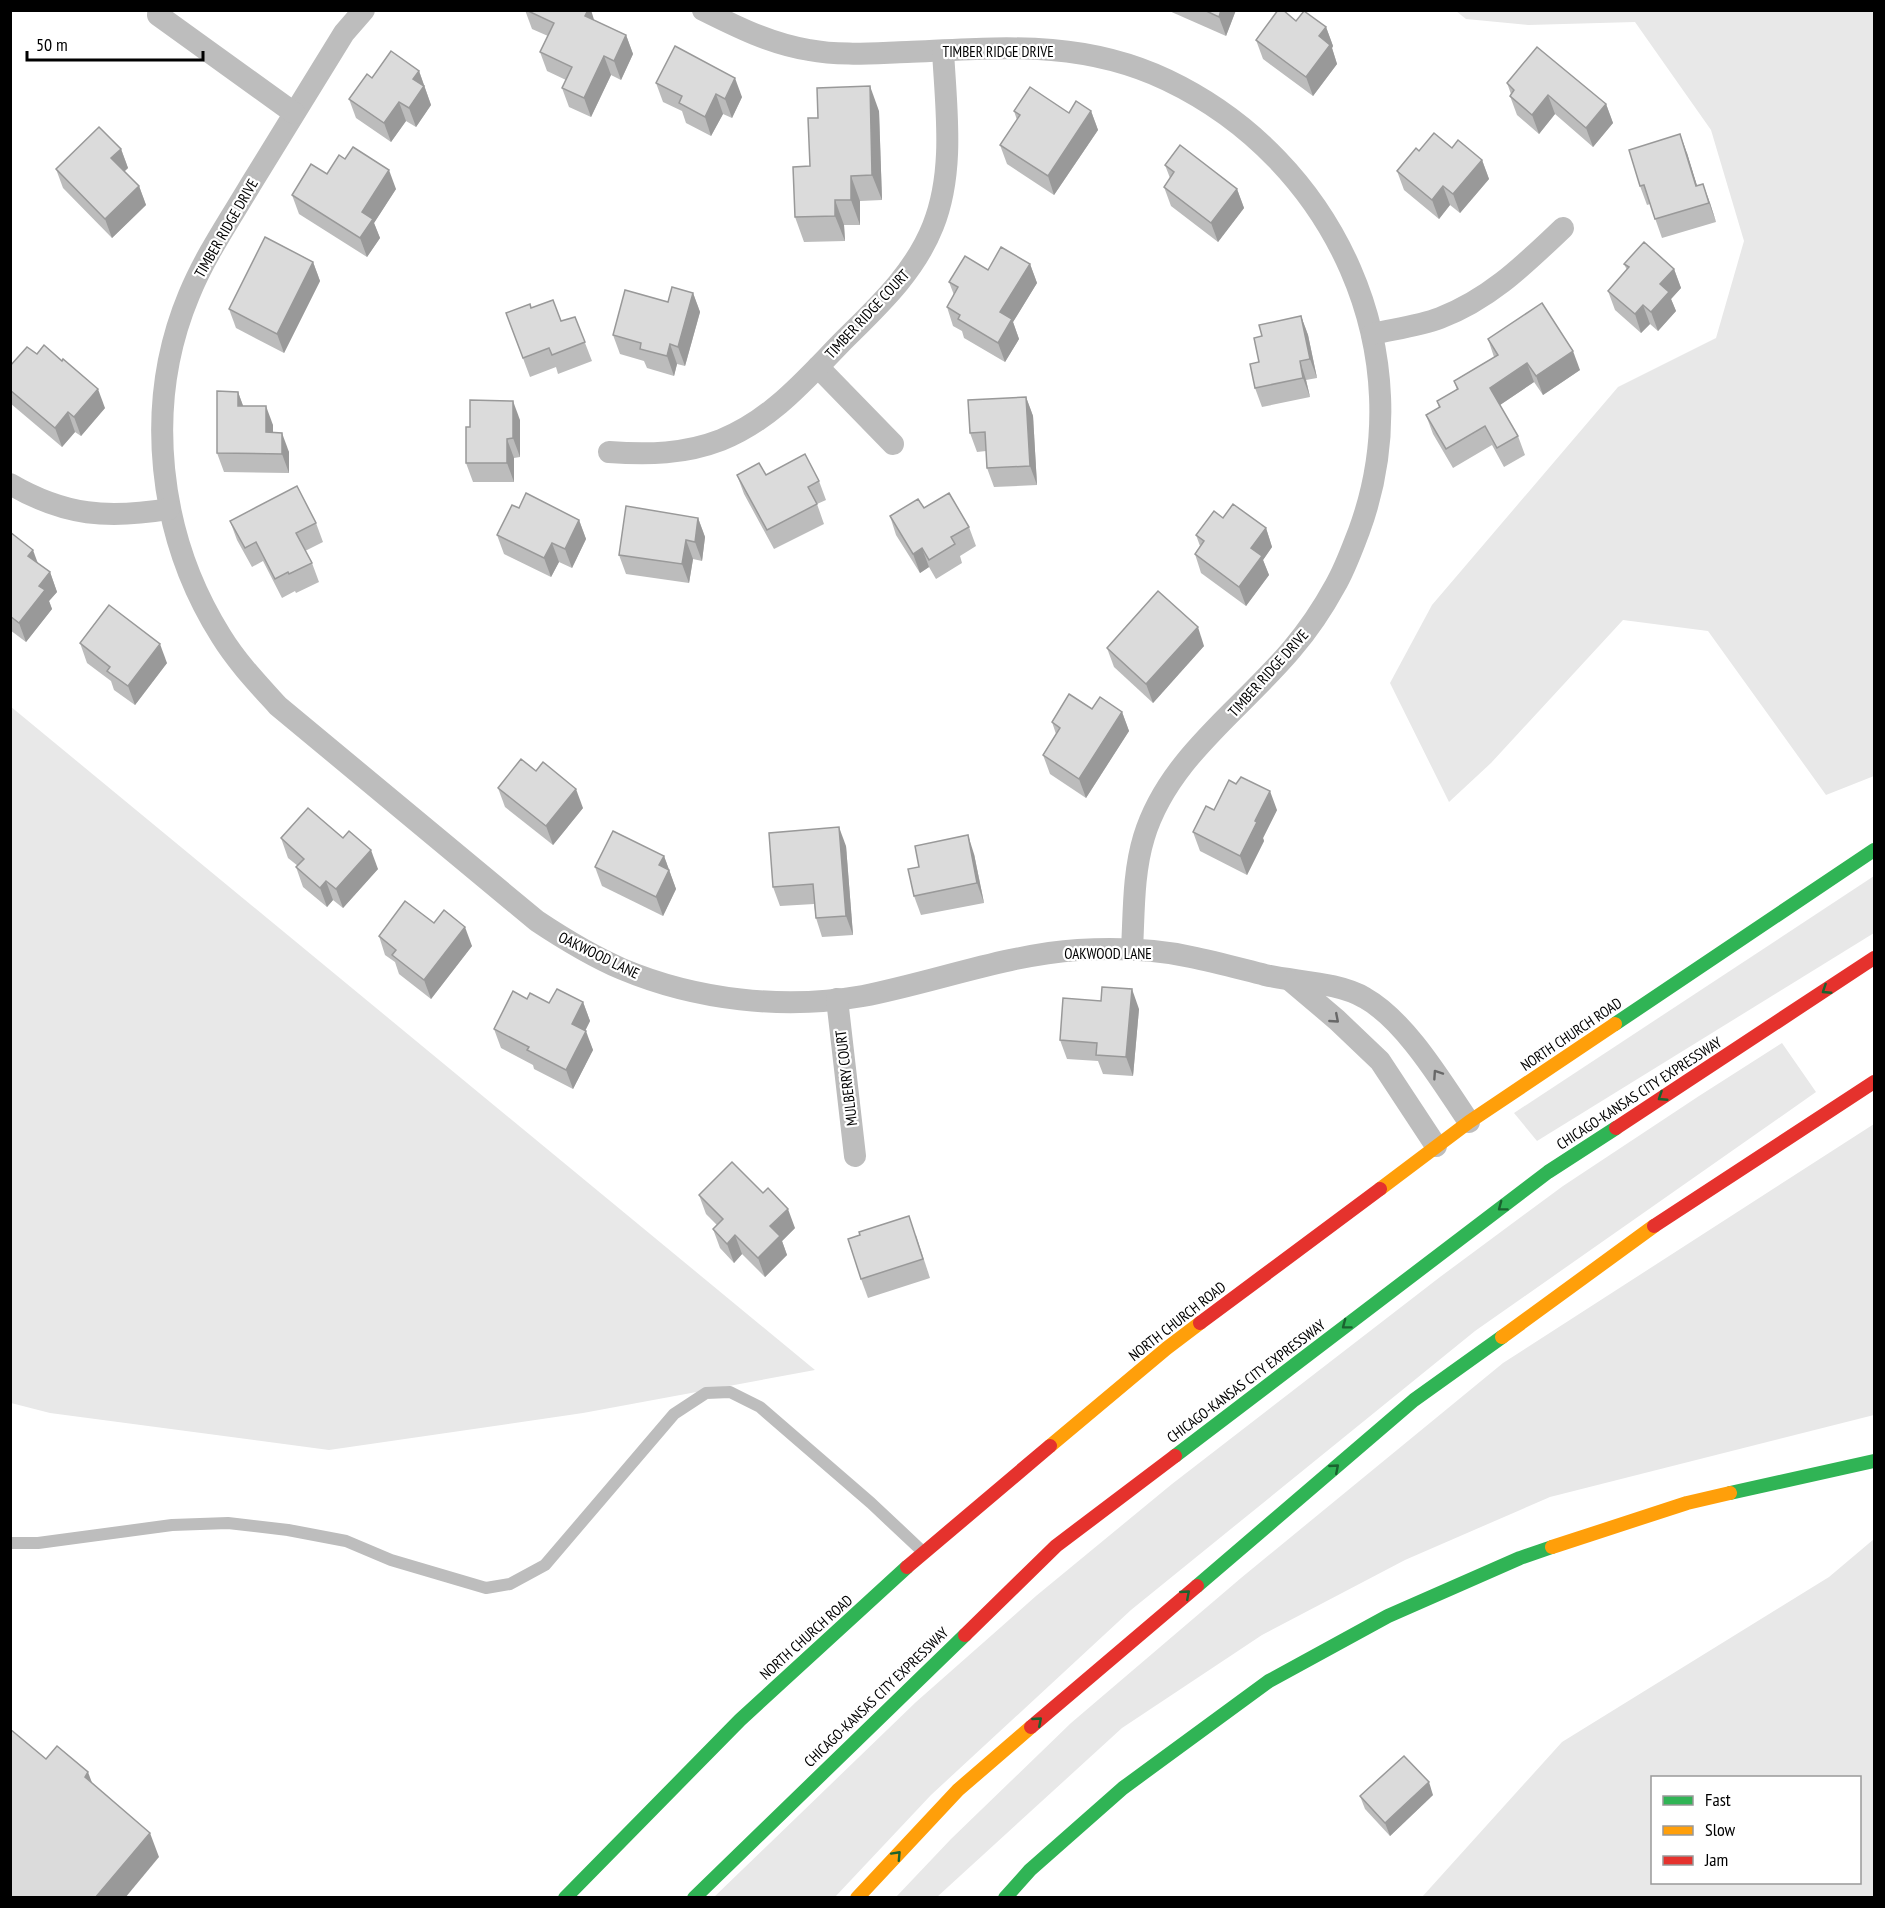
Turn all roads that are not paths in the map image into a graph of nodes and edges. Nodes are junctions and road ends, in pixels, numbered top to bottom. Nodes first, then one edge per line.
1 (364, 10) edge
2 (703, 10) edge
3 (158, 15) dead end
4 (943, 51) junction
5 (294, 113) junction
6 (1563, 228) dead end
7 (1372, 334) junction
8 (818, 367) junction
9 (893, 444) dead end
10 (609, 452) dead end
11 (10, 484) edge
12 (169, 509) junction
13 (1875, 850) edge
14 (1132, 950) junction
15 (1875, 958) edge
16 (1290, 981) junction
17 (837, 999) junction
18 (1875, 1082) edge
19 (1469, 1122) junction
20 (1436, 1146) junction
21 (855, 1156) dead end
22 (1875, 1461) edge
23 (10, 1543) edge
24 (923, 1552) junction
25 (565, 1898) edge
26 (693, 1898) edge
27 (857, 1898) edge
28 (1005, 1898) edge

1 - 5 street, TIMBER RIDGE DRIVE
2 - 4 street, TIMBER RIDGE DRIVE
3 - 5 street
4 - 7 street, TIMBER RIDGE DRIVE
4 - 8 street, TIMBER RIDGE COURT
5 - 12 street, TIMBER RIDGE DRIVE
6 - 7 street
7 - 14 street, TIMBER RIDGE DRIVE
8 - 9 street, TIMBER RIDGE COURT
8 - 10 street, TIMBER RIDGE COURT
11 - 12 street
12 - 17 street, OAKWOOD LANE
13 - 19 main road, NORTH CHURCH ROAD
14 - 16 street, OAKWOOD LANE
14 - 17 street, OAKWOOD LANE
15 -> 26 main road, CHICAGO-KANSAS CITY EXPRESSWAY
19 -> 16 street, OAKWOOD LANE
16 -> 20 street, OAKWOOD LANE
17 - 21 street, MULBERRY COURT
27 -> 18 main road
19 - 20 main road, NORTH CHURCH ROAD
20 - 24 main road, NORTH CHURCH ROAD
22 - 28 main road
23 - 24 lane
24 - 25 main road, NORTH CHURCH ROAD

